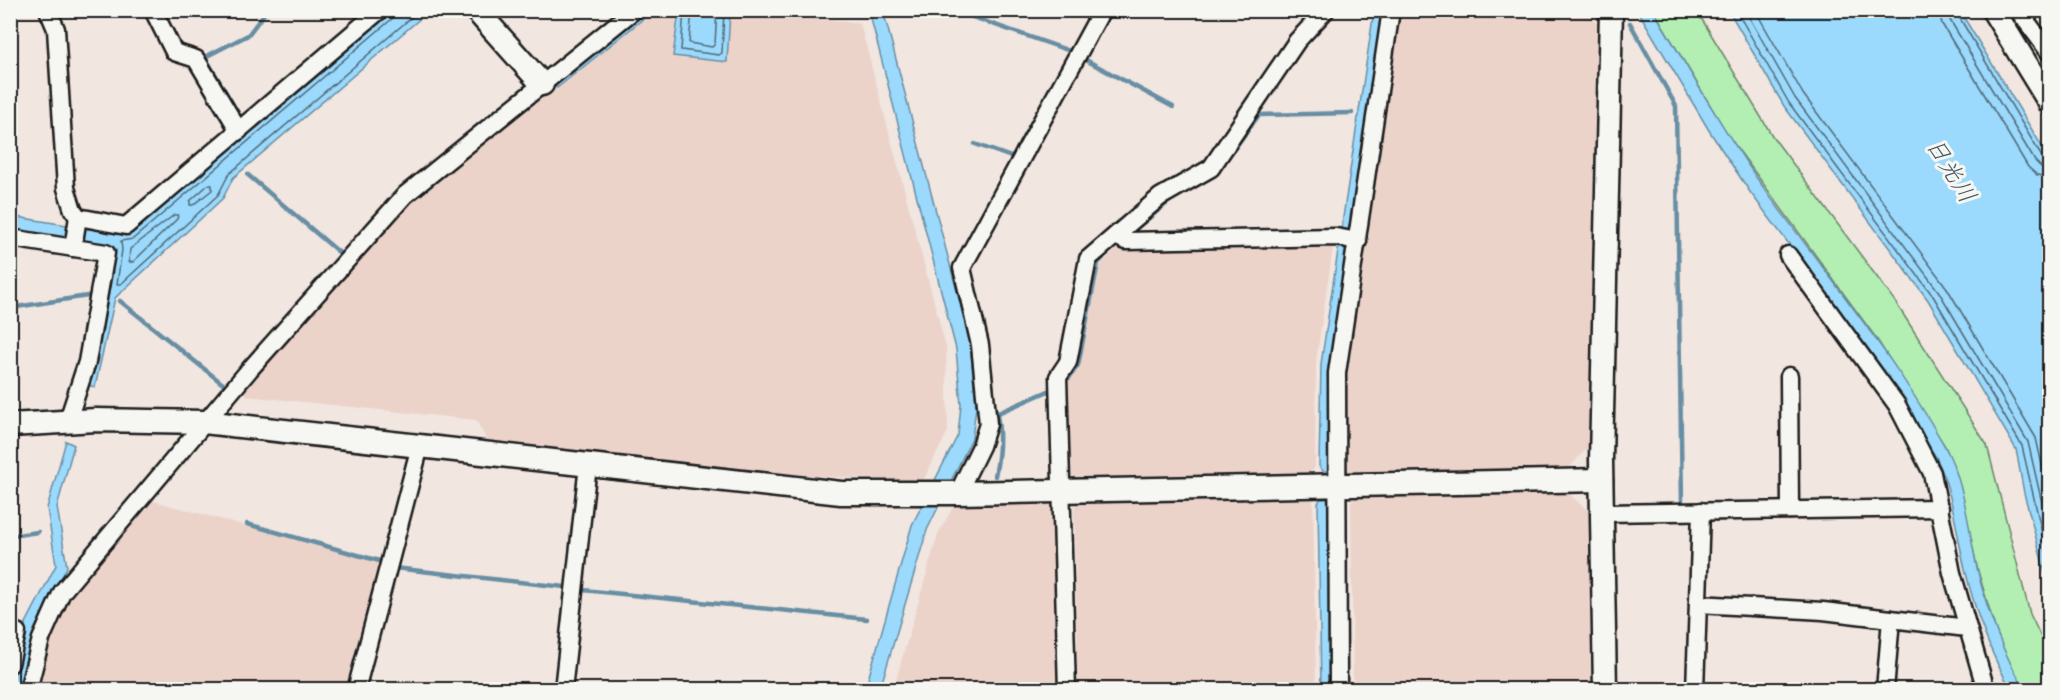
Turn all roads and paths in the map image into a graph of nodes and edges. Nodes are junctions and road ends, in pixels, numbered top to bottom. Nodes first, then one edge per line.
1 (48, 10) edge
2 (153, 10) edge
3 (380, 10) edge
4 (476, 10) edge
5 (634, 10) edge
6 (1102, 10) edge
7 (1326, 10) edge
8 (1391, 10) edge
9 (1611, 10) edge
10 (1993, 10) edge
11 (2018, 10) edge
12 (2049, 53) edge
13 (542, 84) junction
14 (2049, 103) edge
15 (239, 131) junction
16 (78, 217) junction
17 (1115, 236) junction
18 (10, 238) edge
19 (1356, 240) junction
20 (72, 248) junction
21 (1788, 255) dead end
22 (1789, 376) dead end
23 (68, 420) junction
24 (204, 422) junction
25 (10, 425) edge
26 (420, 446) junction
27 (588, 465) junction
28 (1601, 480) junction
29 (1336, 485) junction
30 (1063, 491) junction
31 (956, 493) junction
32 (1940, 508) junction
33 (1790, 510) junction
34 (1701, 512) junction
35 (1602, 513) junction
36 (1698, 604) junction
37 (1891, 619) junction
38 (1967, 628) junction
39 (25, 635) edge
40 (10, 664) edge
41 (28, 690) edge
42 (356, 690) edge
43 (563, 690) edge
44 (1067, 690) edge
45 (1338, 690) edge
46 (1605, 690) edge
47 (1695, 690) edge
48 (1885, 690) edge
49 (1986, 690) edge

1 - 16 street
2 - 15 street
3 - 15 street
4 - 13 street
5 - 13 street
6 - 31 street
7 - 17 street
8 - 19 street
9 - 28 street
10 - 14 street
11 - 12 street
13 - 24 street
15 - 16 street
16 - 20 street
17 - 19 street
17 - 30 street
18 - 20 street
19 - 29 street
20 - 23 street
21 - 32 street
22 - 33 street
23 - 24 street
23 - 25 street
24 - 26 street
24 - 39 street
26 - 27 street
26 - 42 street
27 - 31 street
27 - 43 street
28 - 29 street
28 - 35 street
29 - 30 street
29 - 45 street
30 - 31 street
30 - 44 street
32 - 33 street
32 - 38 street
33 - 34 street
34 - 35 street
34 - 36 street
35 - 46 street
36 - 37 street
36 - 47 street
37 - 38 street
37 - 48 street
38 - 49 street
39 - 40 street
39 - 41 street

